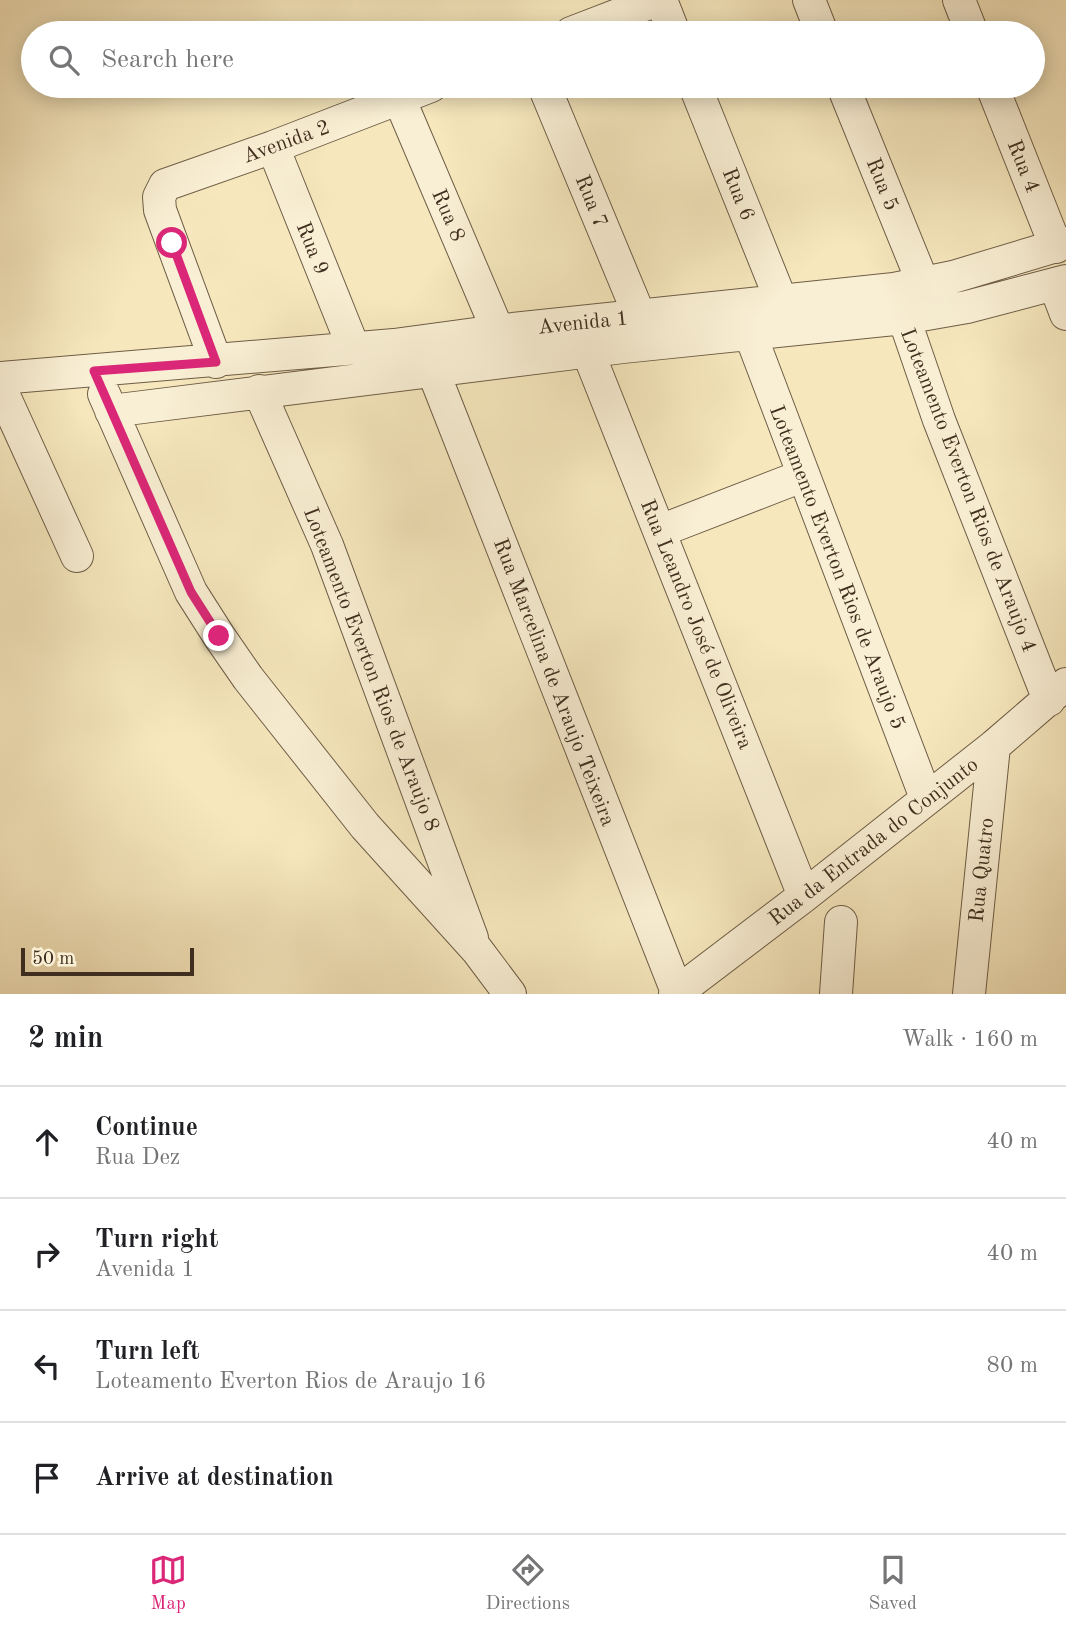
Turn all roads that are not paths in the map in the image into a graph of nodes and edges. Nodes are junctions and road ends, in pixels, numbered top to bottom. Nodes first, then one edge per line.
1 (659, 0) edge
2 (809, 0) edge
3 (959, 0) edge
4 (603, 21) edge
5 (669, 21) edge
6 (817, 21) edge
7 (967, 21) edge
8 (399, 98) joint
9 (548, 98) edge
10 (700, 98) edge
11 (849, 98) edge
12 (997, 98) edge
13 (273, 147) junction
14 (1061, 245) edge
15 (923, 283) junction
16 (1062, 293) edge
17 (782, 303) junction
18 (904, 318) junction
19 (627, 328) junction
20 (498, 331) junction
21 (751, 336) junction
22 (354, 349) junction
23 (588, 352) junction
24 (216, 362) junction
25 (94, 371) junction
26 (433, 371) junction
27 (0, 378) edge
28 (0, 387) edge
29 (259, 391) junction
30 (111, 411) junction
31 (802, 476) junction
32 (660, 531) junction
33 (77, 556) dead end
34 (1058, 692) edge
35 (994, 746) junction
36 (926, 798) junction
37 (804, 896) junction
38 (841, 922) dead end
39 (477, 950) junction
40 (676, 993) edge
41 (509, 994) edge
42 (836, 994) edge
43 (969, 994) edge

1 - 4 street
1 - 5 street
2 - 6 street
3 - 7 street
8 - 13 street, Avenida 2
8 - 20 street, Rua 8
9 - 19 street, Rua 7
10 - 17 street, Rua 6
11 - 15 street, Rua 5
12 - 14 street, Rua 4
13 - 22 street, Rua 9
13 - 24 street, Avenida 2
14 - 15 street, Avenida 1
15 - 17 street, Avenida 1
16 - 18 street, Avenida 1
17 - 19 street, Avenida 1
18 - 21 street, Avenida 1
18 - 34 street, Loteamento Everton Rios de Araujo 4
19 - 20 street, Avenida 1
19 - 21 street, Avenida 1
19 - 23 street, Avenida 1
20 - 22 street, Avenida 1
21 - 31 street, Loteamento Everton Rios de Araujo 5
22 - 24 street, Avenida 1
23 - 26 street, Avenida 1
23 - 32 street, Rua Leandro José de Oliveira
24 - 25 street, Avenida 1
25 - 27 street, Avenida 1
25 - 30 street
26 - 29 street, Avenida 1
26 - 40 street, Rua Marcelina de Araujo Teixeira
28 - 33 street
29 - 30 street, Avenida 1
29 - 39 street, Loteamento Everton Rios de Araujo 8
30 - 39 street
31 - 32 street
31 - 36 street, Loteamento Everton Rios de Araujo 5
32 - 37 street, Rua Leandro José de Oliveira
34 - 35 street, Rua da Entrada do Conjunto
35 - 36 street, Rua da Entrada do Conjunto
35 - 43 street, Rua Quatro
36 - 37 street, Rua da Entrada do Conjunto
37 - 40 street, Rua da Entrada do Conjunto
38 - 42 street
39 - 41 street

